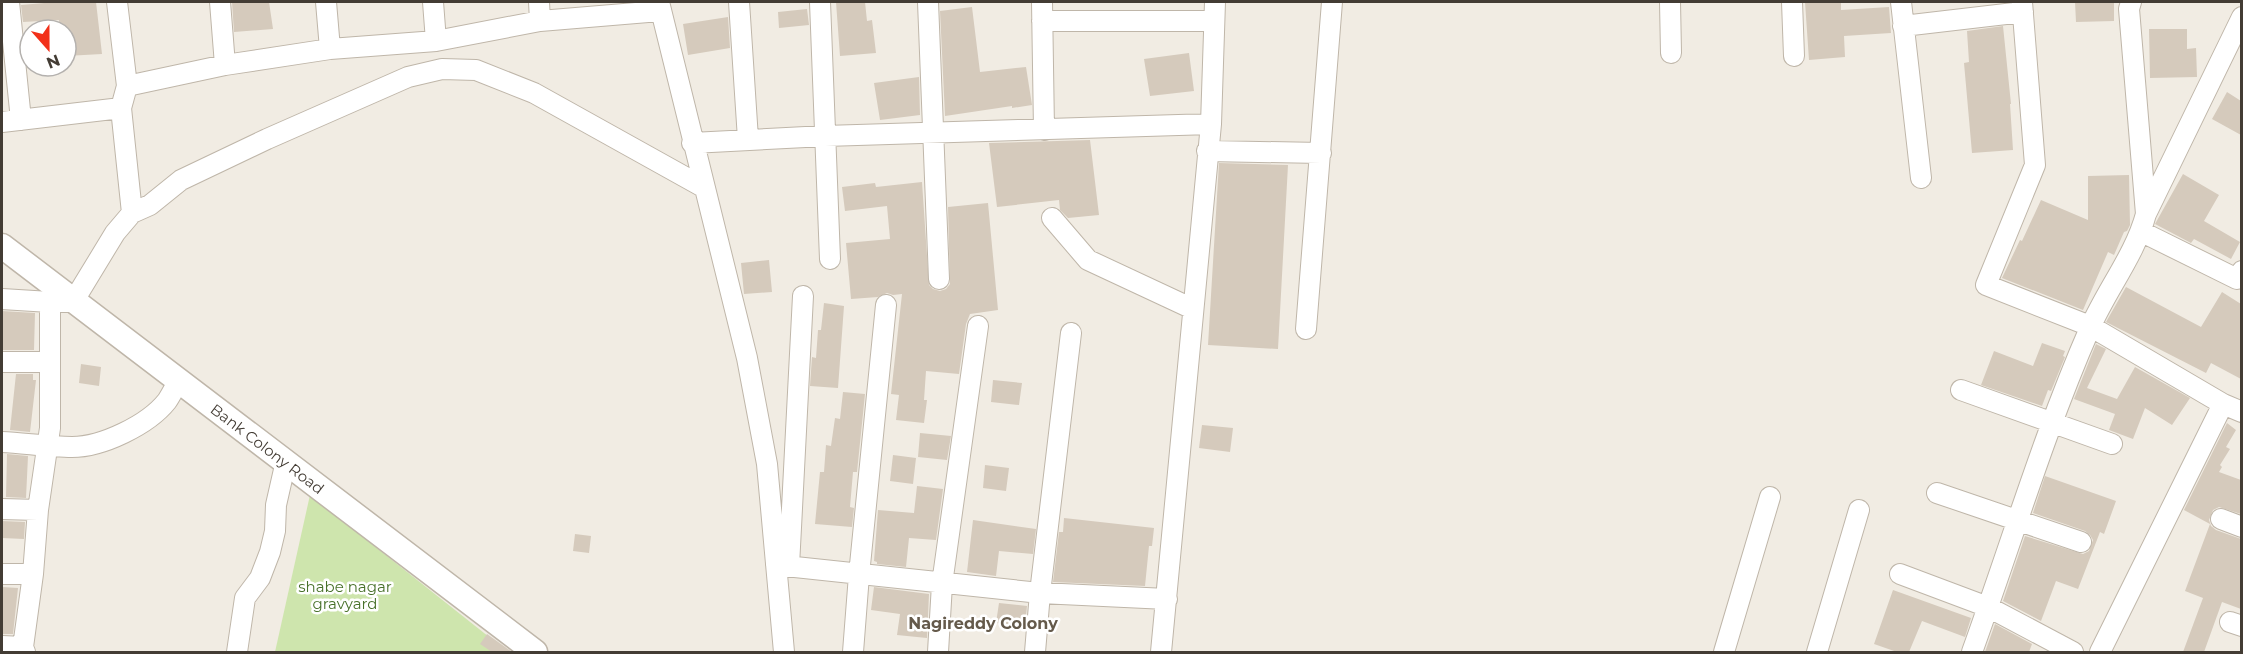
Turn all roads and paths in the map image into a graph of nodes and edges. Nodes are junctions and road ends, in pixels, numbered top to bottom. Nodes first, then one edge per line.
1 (9, 2) edge
2 (117, 2) edge
3 (220, 2) edge
4 (326, 2) edge
5 (433, 2) edge
6 (739, 2) edge
7 (820, 2) edge
8 (927, 2) edge
9 (1042, 2) edge
10 (1215, 2) edge
11 (1332, 2) edge
12 (1670, 2) edge
13 (1792, 2) edge
14 (1901, 2) edge
15 (2130, 2) edge
16 (659, 6) edge
17 (2022, 7) edge
18 (540, 11) edge
19 (2241, 17) edge
20 (1042, 21) junction
21 (1214, 21) junction
22 (1902, 26) junction
23 (435, 41) junction
24 (330, 49) junction
25 (1671, 53) dead end
26 (1794, 56) dead end
27 (225, 65) junction
28 (127, 87) junction
29 (121, 108) junction
30 (11, 121) edge
31 (1210, 124) junction
32 (1044, 129) junction
33 (933, 134) junction
34 (825, 136) junction
35 (748, 139) junction
36 (692, 143) junction
37 (1207, 151) junction
38 (1321, 153) junction
39 (1921, 178) dead end
40 (703, 187) junction
41 (132, 213) junction
42 (1052, 218) dead end
43 (2144, 223) junction
44 (2, 246) edge
45 (830, 259) dead end
46 (2241, 271) edge
47 (939, 279) dead end
48 (803, 296) dead end
49 (2, 300) edge
50 (62, 302) junction
51 (886, 304) dead end
52 (1193, 309) junction
53 (978, 326) dead end
54 (2090, 326) junction
55 (1306, 330) dead end
56 (1071, 333) dead end
57 (2, 362) edge
58 (50, 363) junction
59 (178, 380) junction
60 (1961, 390) dead end
61 (2223, 404) junction
62 (2241, 412) edge
63 (2053, 422) junction
64 (2, 442) edge
65 (49, 444) junction
66 (2112, 444) dead end
67 (286, 461) junction
68 (1937, 493) dead end
69 (1770, 497) dead end
70 (2, 509) edge
71 (38, 510) junction
72 (1860, 510) dead end
73 (2221, 519) dead end
74 (2016, 520) junction
75 (2241, 527) edge
76 (2081, 542) dead end
77 (783, 565) junction
78 (2, 574) edge
79 (33, 574) junction
80 (1900, 574) dead end
81 (859, 575) junction
82 (942, 584) junction
83 (1040, 593) junction
84 (1167, 600) junction
85 (1988, 607) junction
86 (2, 646) edge
87 (24, 650) edge
88 (237, 652) edge
89 (535, 652) edge
90 (784, 652) edge
91 (853, 652) edge
92 (938, 652) edge
93 (1035, 652) edge
94 (1161, 652) edge
95 (1724, 652) edge
96 (1817, 652) edge
97 (1972, 652) edge
98 (2073, 652) edge
99 (2100, 652) edge

1 - 30 street
2 - 28 street
3 - 27 street
4 - 24 street
5 - 23 street
6 - 35 street
7 - 34 street
8 - 33 street
9 - 20 street
10 - 21 street
11 - 38 street
12 - 25 street
13 - 26 street
14 - 22 street
15 - 43 street
16 - 18 street
16 - 36 street
17 - 22 street
17 - 54 street
18 - 23 street
19 - 43 street
20 - 21 street
20 - 32 street
21 - 31 street
22 - 39 street
23 - 24 street
24 - 27 street
27 - 28 street
28 - 29 street
29 - 30 street
29 - 41 street
31 - 32 street
31 - 37 street
32 - 33 street
33 - 34 street
33 - 47 street
34 - 35 street
34 - 45 street
35 - 36 street
36 - 40 street
37 - 38 street
37 - 52 street
38 - 55 street
40 - 41 street
40 - 77 street
41 - 50 street
42 - 52 street
43 - 46 street
43 - 54 street
44 - 50 street, Bank Colony Road
48 - 77 street
49 - 50 street
50 - 58 street
50 - 59 street, Bank Colony Road
51 - 81 street
52 - 84 street
53 - 82 street
54 - 61 street
54 - 63 street
56 - 83 street
57 - 58 street
58 - 65 street
59 - 65 street
59 - 67 street, Bank Colony Road
60 - 63 street
61 - 62 street
61 - 99 street
63 - 66 street
63 - 74 street
64 - 65 street
65 - 71 street
67 - 88 street
67 - 89 street, Bank Colony Road
68 - 74 street
69 - 95 street
70 - 71 street
71 - 79 street
72 - 96 street
73 - 75 street
74 - 76 street
74 - 85 street
77 - 81 street
77 - 90 street
78 - 79 street
79 - 87 street
80 - 85 street
81 - 82 street
81 - 91 street
82 - 83 street
82 - 92 street
83 - 84 street
83 - 93 street
84 - 94 street
85 - 97 street
85 - 98 street
86 - 87 street

